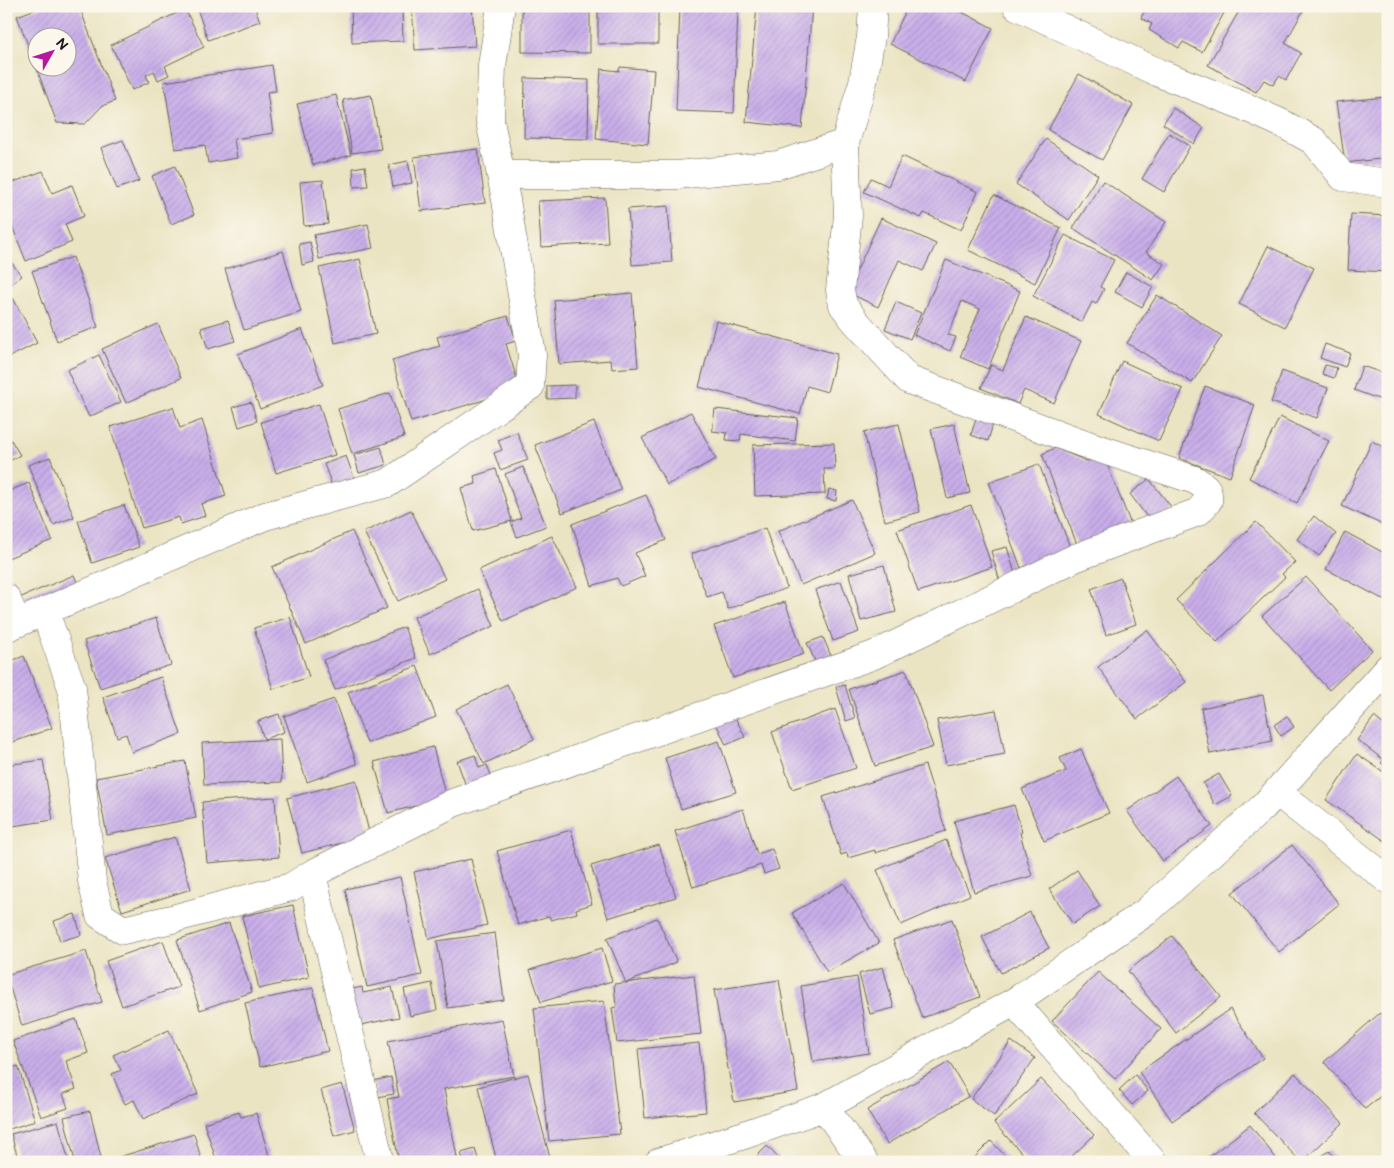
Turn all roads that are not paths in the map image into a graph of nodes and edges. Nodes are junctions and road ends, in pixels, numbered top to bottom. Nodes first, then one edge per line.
1 (501, 6) edge
2 (873, 6) edge
3 (1017, 6) edge
4 (845, 143) junction
5 (501, 176) junction
6 (1388, 183) edge
7 (6, 598) edge
8 (44, 612) junction
9 (12, 626) edge
10 (1388, 668) edge
11 (1277, 792) junction
12 (312, 874) junction
13 (1388, 880) edge
14 (1014, 1002) junction
15 (824, 1108) junction
16 (380, 1162) edge
17 (659, 1162) edge
18 (864, 1162) edge
19 (1153, 1162) edge

1 - 5 street
2 - 4 street
3 - 6 street
4 - 5 street
4 - 12 street
5 - 8 street
7 - 9 street
8 - 9 street
8 - 12 street
10 - 11 street
11 - 13 street
11 - 14 street
12 - 16 street
14 - 15 street
14 - 19 street
15 - 17 street
15 - 18 street

